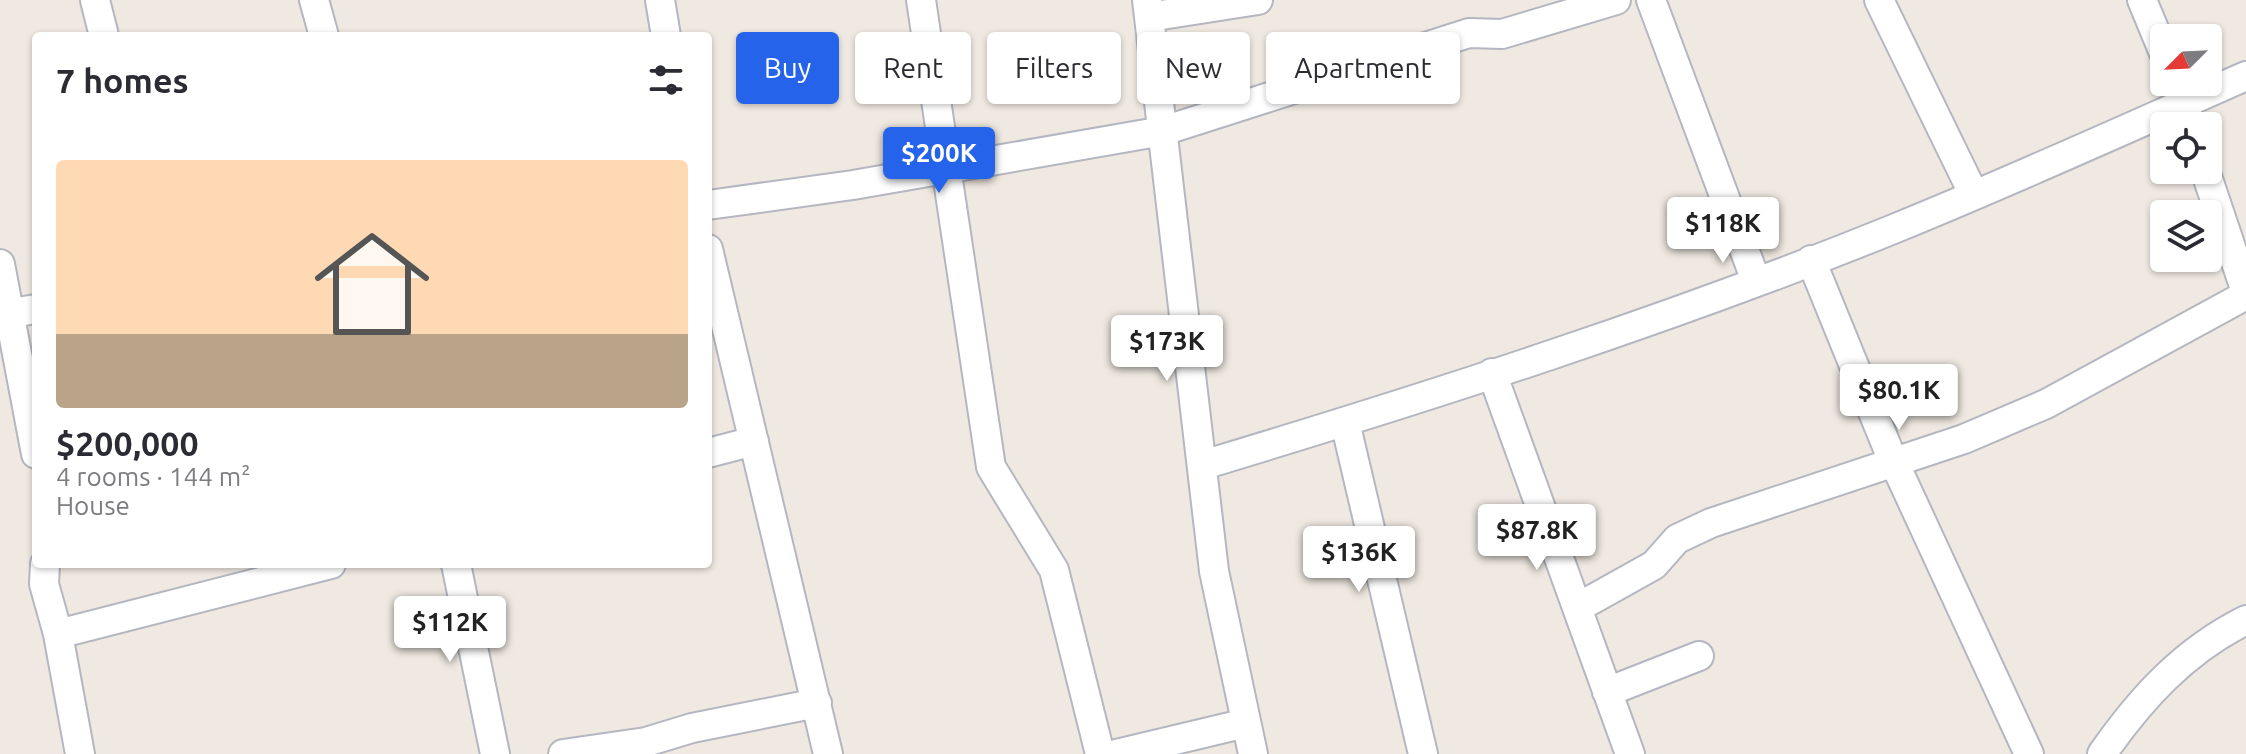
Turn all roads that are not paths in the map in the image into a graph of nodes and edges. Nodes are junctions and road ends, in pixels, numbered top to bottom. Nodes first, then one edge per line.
1 (95, 0) edge
2 (314, 0) edge
3 (660, 0) edge
4 (921, 0) edge
5 (1258, 0) edge
6 (1616, 0) edge
7 (1651, 0) edge
8 (1879, 0) edge
9 (2142, 0) edge
10 (1148, 9) edge
11 (2152, 24) edge
12 (103, 32) edge
13 (323, 32) edge
14 (665, 32) edge
15 (2246, 76) edge
16 (2184, 104) edge
17 (1163, 131) junction
18 (945, 167) junction
19 (2210, 184) edge
20 (1974, 195) junction
21 (712, 204) edge
22 (1811, 260) junction
23 (0, 264) edge
24 (712, 266) edge
25 (1756, 281) junction
26 (2246, 294) edge
27 (15, 312) edge
28 (1492, 373) junction
29 (1345, 422) junction
30 (32, 427) edge
31 (754, 441) junction
32 (712, 452) edge
33 (1893, 462) junction
34 (1203, 465) junction
35 (45, 568) edge
36 (315, 568) edge
37 (457, 568) edge
38 (1577, 608) junction
39 (2246, 620) edge
40 (58, 634) junction
41 (1699, 656) dead end
42 (1607, 692) junction
43 (817, 703) junction
44 (1246, 723) junction
45 (80, 754) edge
46 (495, 754) edge
47 (563, 754) edge
48 (828, 754) edge
49 (1100, 754) edge
50 (1116, 754) edge
51 (1253, 754) edge
52 (1423, 754) edge
53 (1630, 754) edge
54 (2029, 754) edge
55 (2102, 754) edge

1 - 12 street
2 - 13 street
3 - 14 street
4 - 18 street
5 - 10 street
6 - 17 street
7 - 25 street
8 - 20 street
9 - 11 street
10 - 17 street
15 - 16 street
16 - 20 street
17 - 18 street
17 - 34 street
18 - 21 street
18 - 49 street
19 - 26 street
20 - 22 street
22 - 25 street
22 - 33 street
23 - 27 street
24 - 31 street
25 - 28 street
26 - 33 street
27 - 30 street
28 - 29 street
28 - 38 street
29 - 34 street
29 - 52 street
31 - 32 street
31 - 43 street
33 - 38 street
33 - 54 street
34 - 44 street
35 - 40 street
36 - 40 street
37 - 46 street
38 - 42 street
39 - 55 street
40 - 45 street
41 - 42 street
42 - 53 street
43 - 47 street
43 - 48 street
44 - 50 street
44 - 51 street

